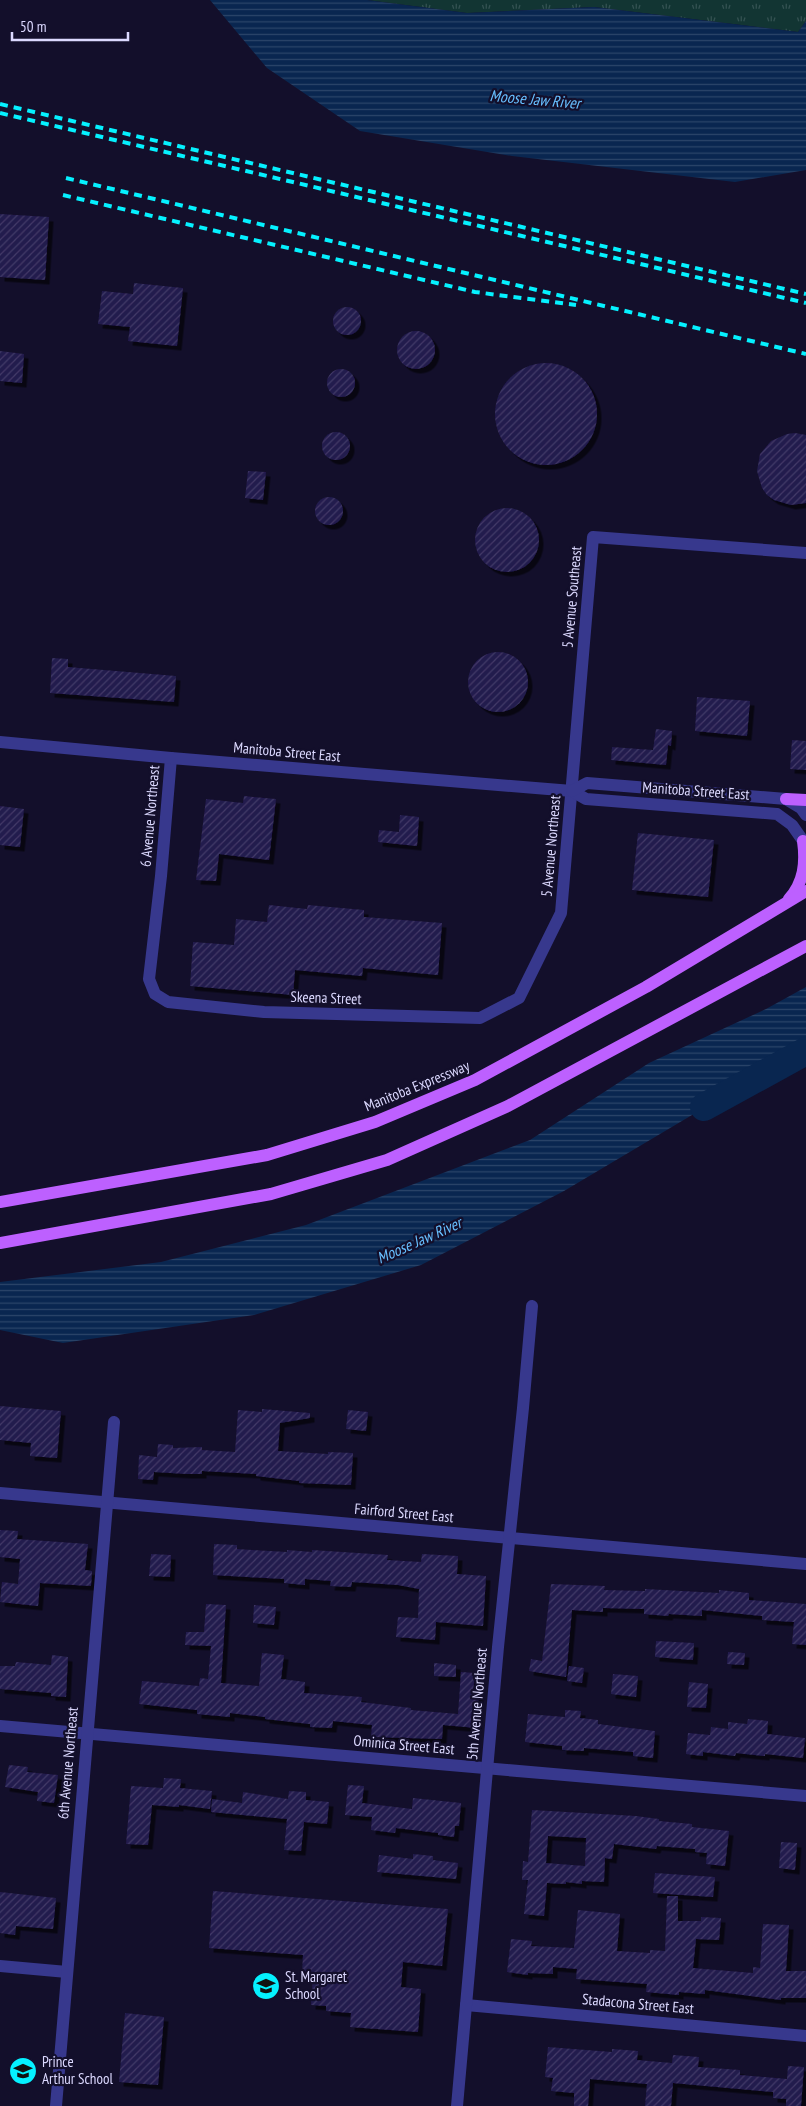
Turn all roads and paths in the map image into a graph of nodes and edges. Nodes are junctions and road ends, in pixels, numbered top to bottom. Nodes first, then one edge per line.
1 (806, 552) edge
2 (0, 742) edge
3 (171, 758) junction
4 (573, 787) junction
5 (786, 799) junction
6 (806, 800) edge
7 (806, 814) edge
8 (805, 843) edge
9 (161, 876) joint
10 (806, 891) edge
11 (787, 901) junction
12 (561, 913) joint
13 (806, 946) edge
14 (0, 1202) edge
15 (0, 1243) edge
16 (532, 1306) dead end
17 (114, 1422) dead end
18 (0, 1493) edge
19 (107, 1503) junction
20 (510, 1539) junction
21 (806, 1564) edge
22 (0, 1726) edge
23 (87, 1734) junction
24 (487, 1768) junction
25 (806, 1796) edge
26 (0, 1966) edge
27 (67, 1972) junction
28 (466, 2005) junction
29 (806, 2036) edge
30 (56, 2106) edge
31 (457, 2106) edge

1 - 4 street, 5 Avenue Southeast
2 - 3 street, Manitoba Street East
3 - 4 street, Manitoba Street East
3 - 9 street, 6 Avenue Northeast
4 - 5 street, Manitoba Street East
4 - 8 street, Manitoba Street East
4 - 12 street, 5 Avenue Northeast
5 - 6 main road
5 - 7 street
8 - 11 main road
9 - 12 street, Skeena Street
10 - 11 main road, Manitoba Expressway
11 - 14 main road, Manitoba Expressway
13 - 15 main road
16 - 20 street, 5th Avenue Northeast
17 - 19 street, 6th Avenue Northeast
18 - 19 street, Fairford Street East
19 - 20 street, Fairford Street East
19 - 23 street, 6th Avenue Northeast
20 - 21 street, Fairford Street East
20 - 24 street, 5th Avenue Northeast
22 - 23 street, Ominica Street East
23 - 24 street, Ominica Street East
23 - 27 street, 6th Avenue Northeast
24 - 25 street, Ominica Street East
24 - 28 street, 5th Avenue Northeast
26 - 27 street
27 - 30 street, 6th Avenue Northeast
28 - 29 street, Stadacona Street East
28 - 31 street, 5th Avenue Northeast

